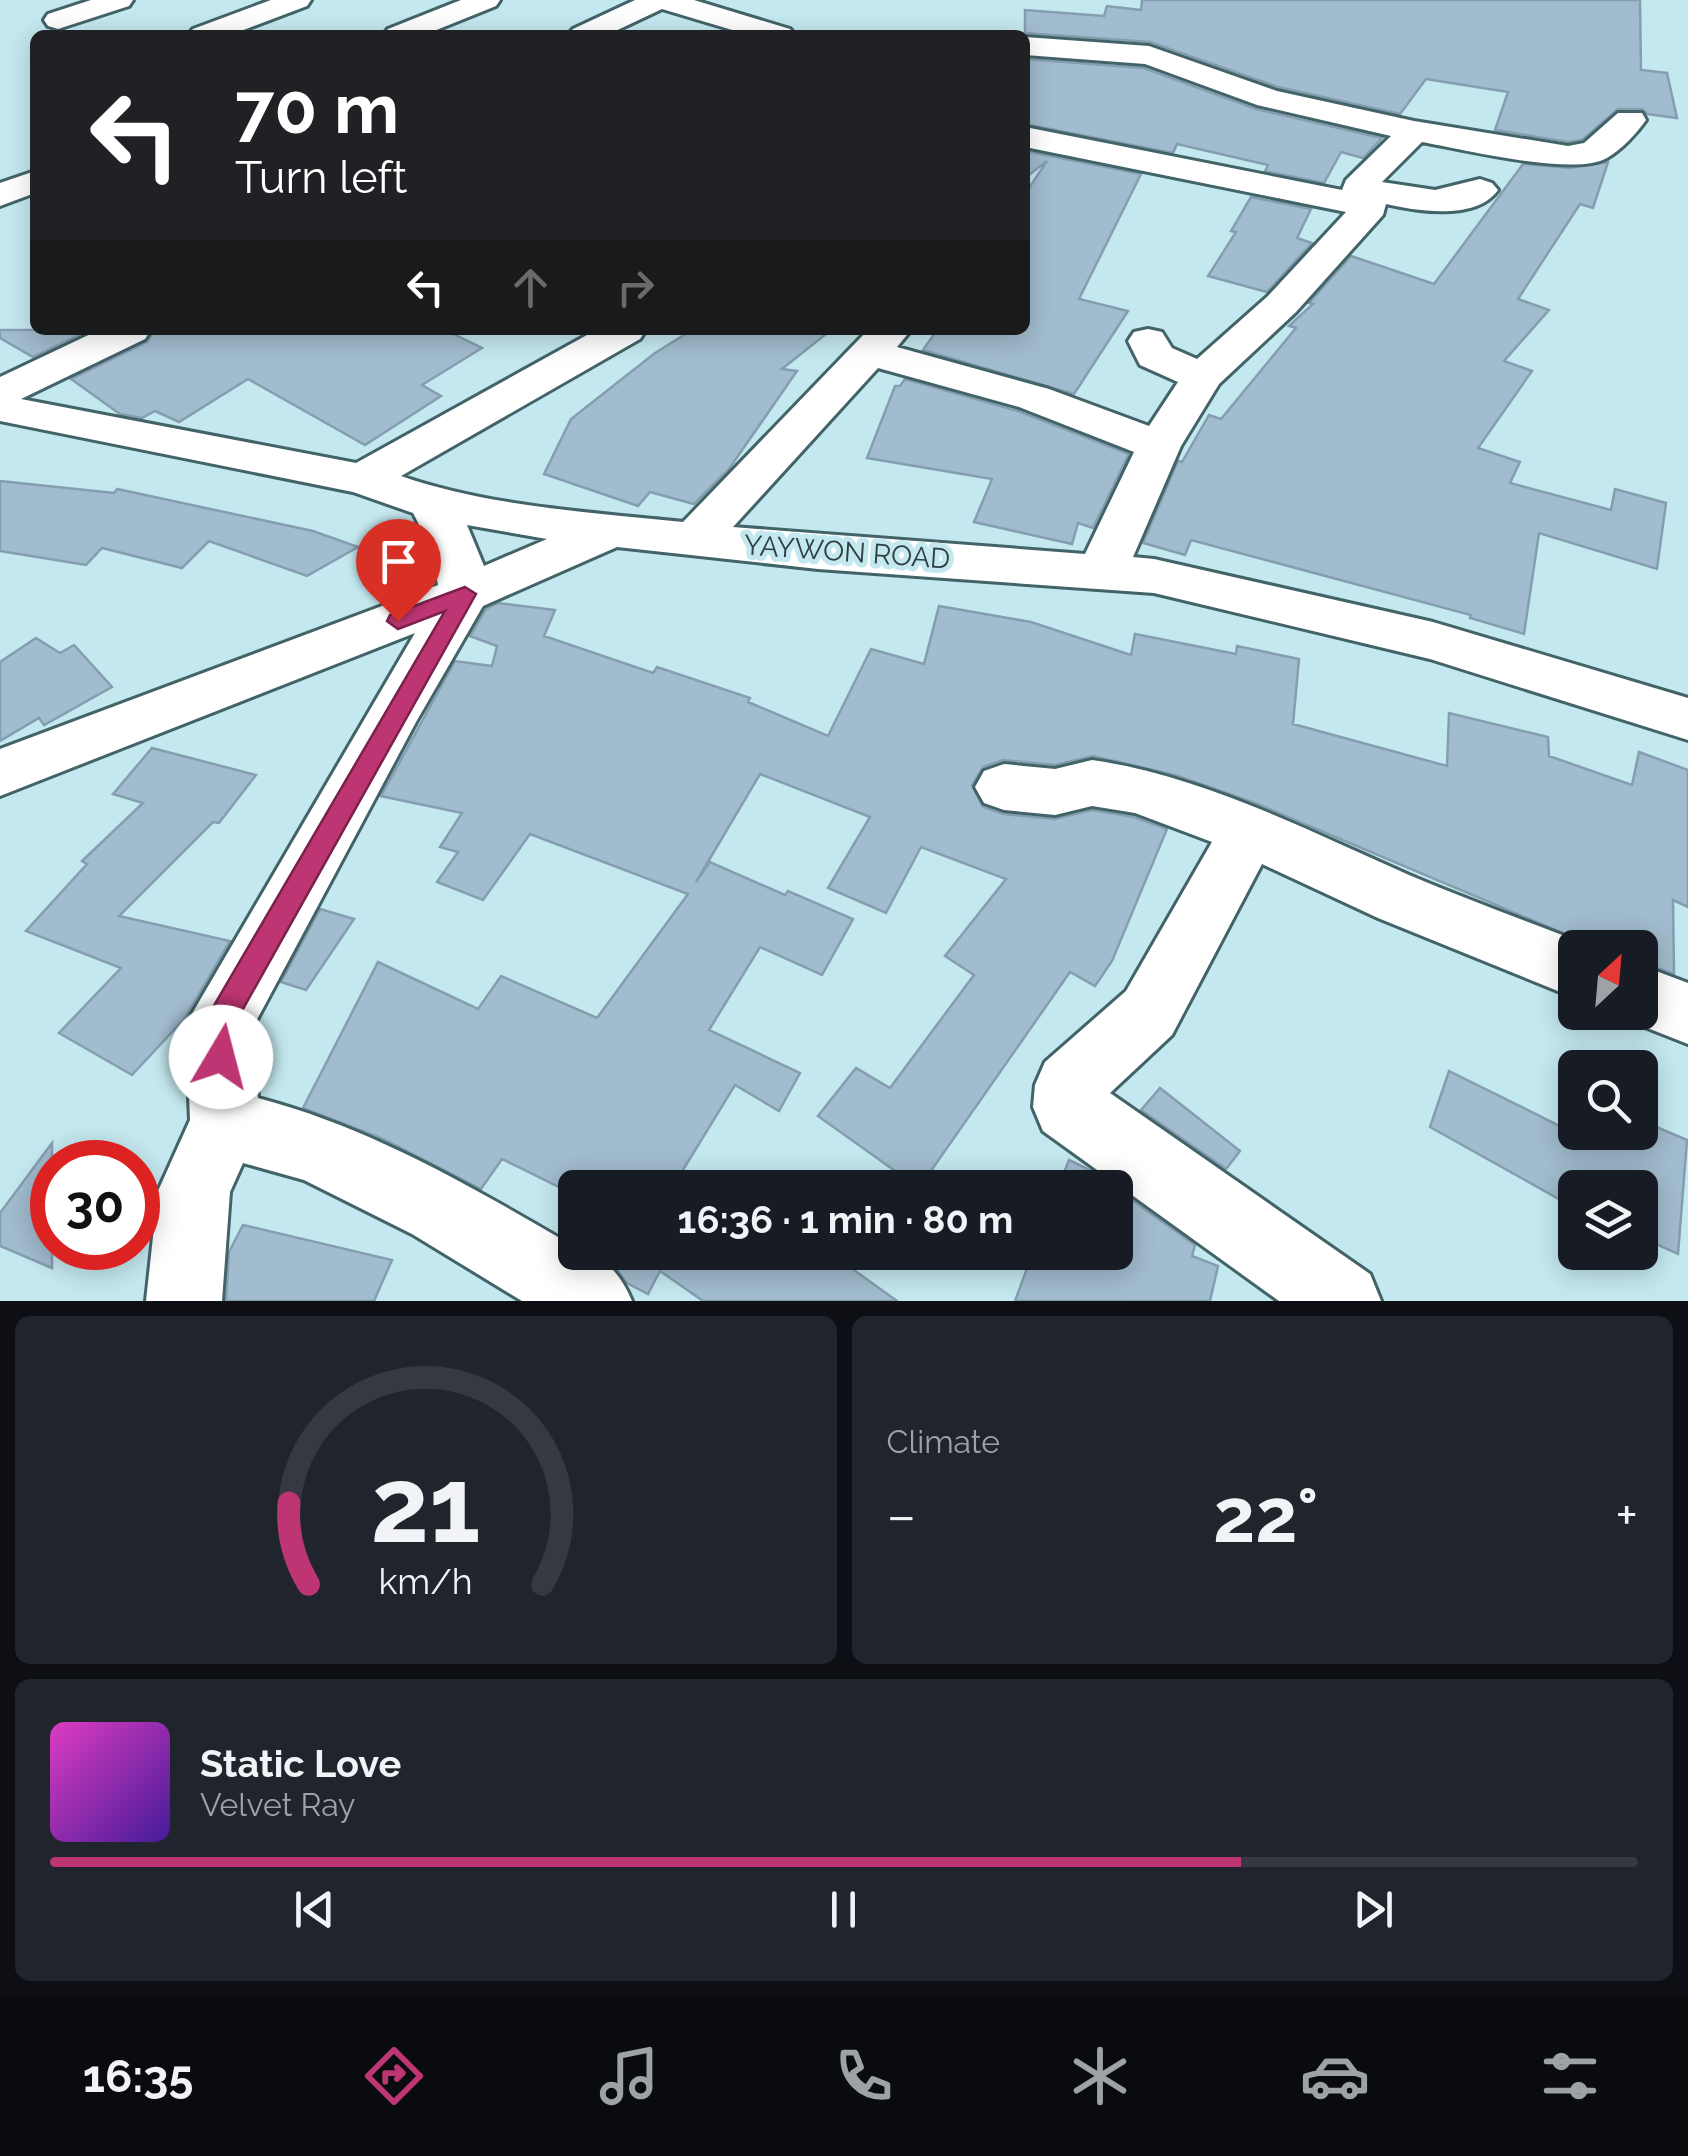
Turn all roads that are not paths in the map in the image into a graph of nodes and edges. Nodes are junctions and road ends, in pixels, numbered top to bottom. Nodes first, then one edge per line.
1 (119, 0) edge
2 (297, 0) edge
3 (486, 0) edge
4 (661, 0) edge
5 (792, 7) dead end
6 (58, 20) dead end
7 (216, 30) edge
8 (411, 30) edge
9 (594, 30) edge
10 (750, 30) edge
11 (759, 30) edge
12 (1030, 46) edge
13 (1630, 120) dead end
14 (1414, 131) junction
15 (1030, 139) edge
16 (30, 182) edge
17 (1480, 190) dead end
18 (0, 195) edge
19 (1364, 197) junction
20 (122, 335) edge
21 (617, 335) edge
22 (1148, 340) dead end
23 (881, 341) edge
24 (1202, 377) junction
25 (0, 393) edge
26 (0, 408) edge
27 (1159, 446) junction
28 (362, 479) junction
29 (431, 502) junction
30 (610, 531) junction
31 (694, 540) junction
32 (1103, 569) junction
33 (465, 594) junction
34 (1688, 719) edge
35 (0, 773) edge
36 (1004, 787) dead end
37 (1249, 831) junction
38 (1558, 962) edge
39 (1658, 1002) edge
40 (1688, 1014) edge
41 (225, 1122) junction
42 (184, 1301) edge
43 (594, 1301) edge
44 (1343, 1301) edge

1 - 6 street
2 - 7 street
3 - 8 street
4 - 9 street
4 - 10 street
5 - 11 street
12 - 14 street
13 - 14 street
14 - 19 street
15 - 19 street
16 - 18 street
17 - 19 street
19 - 24 street
20 - 25 street
21 - 28 street
22 - 24 street
23 - 27 street
23 - 31 street
24 - 27 street
26 - 28 street, YAYWON ROAD
27 - 32 street
28 - 29 street, YAYWON ROAD
29 - 30 street, YAYWON ROAD
29 - 33 street
30 - 31 street, YAYWON ROAD
30 - 33 street
31 - 32 street, YAYWON ROAD
32 - 34 street, YAYWON ROAD
33 - 35 street
33 - 41 street
36 - 37 street
37 - 38 street
37 - 44 street
39 - 40 street
41 - 42 street
41 - 43 street

